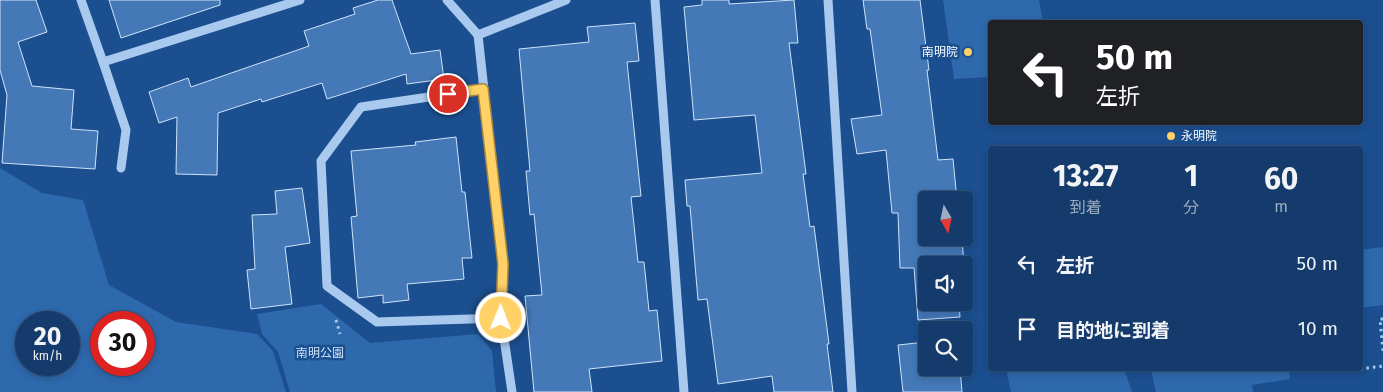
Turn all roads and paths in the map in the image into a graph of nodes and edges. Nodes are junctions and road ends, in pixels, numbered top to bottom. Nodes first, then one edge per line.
1 (81, 0) edge
2 (300, 0) edge
3 (447, 0) edge
4 (566, 0) edge
5 (655, 0) edge
6 (828, 0) edge
7 (478, 35) junction
8 (103, 62) junction
9 (483, 89) junction
10 (121, 168) dead end
11 (501, 318) junction
12 (1383, 319) edge
13 (1383, 351) edge
14 (1383, 366) edge
15 (1363, 368) edge
16 (512, 392) edge
17 (684, 392) edge
18 (852, 392) edge

1 - 8 street
2 - 8 street
3 - 7 street
4 - 7 street
5 - 17 street
6 - 18 street
7 - 9 street
8 - 10 street
9 - 11 street
9 - 11 street
11 - 16 street
12 - 13 path
14 - 15 path

